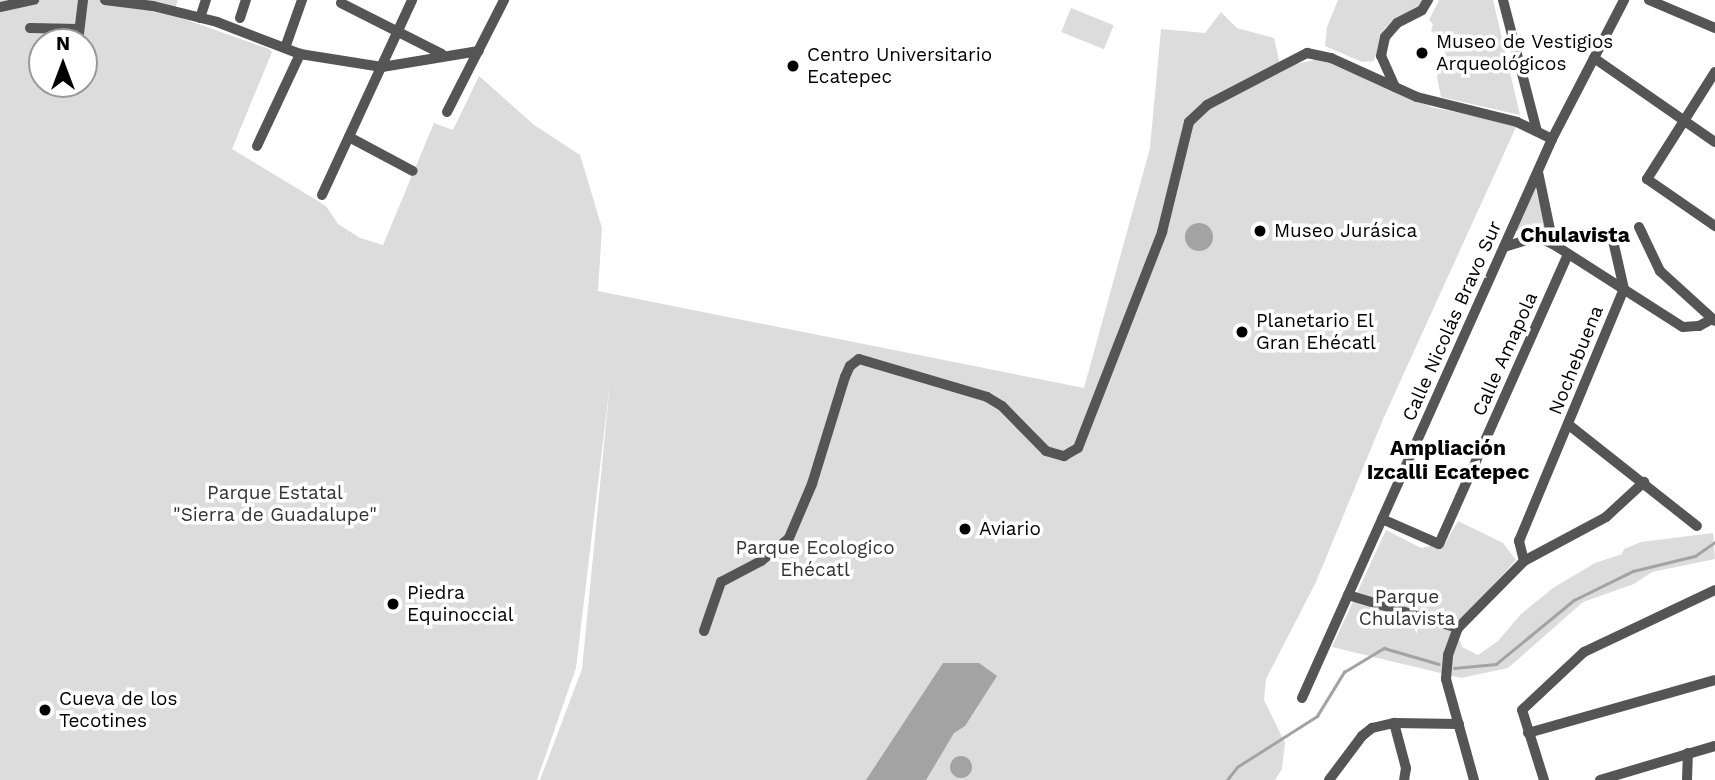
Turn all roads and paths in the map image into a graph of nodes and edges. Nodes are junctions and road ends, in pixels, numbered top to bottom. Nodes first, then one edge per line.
1 (34, 0) edge
2 (83, 0) edge
3 (105, 0) edge
4 (206, 0) edge
5 (246, 0) edge
6 (302, 0) edge
7 (412, 0) edge
8 (504, 0) edge
9 (1429, 0) edge
10 (1503, 0) edge
11 (1624, 0) edge
12 (1648, 0) edge
13 (341, 4) dead end
14 (0, 7) edge
15 (200, 18) junction
16 (240, 18) dead end
17 (79, 28) edge
18 (1715, 28) edge
19 (397, 32) junction
20 (285, 48) junction
21 (479, 51) junction
22 (300, 54) junction
23 (442, 54) junction
24 (1381, 56) junction
25 (1594, 58) junction
26 (382, 67) junction
27 (1715, 72) edge
28 (1365, 74) junction
29 (1395, 87) junction
30 (447, 112) dead end
31 (1685, 121) junction
32 (1537, 131) junction
33 (349, 137) junction
34 (1552, 139) junction
35 (1715, 142) edge
36 (257, 146) dead end
37 (413, 171) dead end
38 (1538, 171) junction
39 (322, 195) dead end
40 (1715, 226) edge
41 (1639, 227) dead end
42 (1612, 236) dead end
43 (1553, 244) junction
44 (1504, 247) junction
45 (1568, 254) junction
46 (1624, 289) junction
47 (1714, 318) edge
48 (1569, 425) junction
49 (1644, 482) junction
50 (1382, 519) junction
51 (1697, 526) dead end
52 (1524, 561) junction
53 (1715, 590) edge
54 (1348, 595) junction
55 (1458, 628) junction
56 (704, 631) dead end
57 (1715, 680) edge
58 (1302, 698) dead end
59 (1394, 723) junction
60 (1459, 724) junction
61 (1528, 733) junction
62 (1715, 746) edge
63 (1688, 753) junction
64 (1616, 778) edge
65 (1329, 780) edge
66 (1405, 780) edge
67 (1474, 780) edge
68 (1544, 780) edge
69 (1600, 780) edge
70 (1687, 780) edge

1 - 14 street
2 - 17 street
3 - 15 street
4 - 15 street
5 - 16 street
6 - 20 street
7 - 19 street
8 - 21 street
9 - 24 street
10 - 32 street
11 - 25 street, Calle Nicolás Bravo Sur
12 - 18 street
13 - 19 street
15 - 20 street
19 - 23 street
19 - 26 street
20 - 22 street
21 - 23 street
21 - 30 street
22 - 26 street
22 - 36 street
23 - 26 street
24 - 28 street
24 - 29 street
25 - 31 street
25 - 34 street, Calle Nicolás Bravo Sur
26 - 33 street
27 - 31 street
28 - 29 street
28 - 56 street
29 - 32 street
31 - 35 street
31 - 40 street
32 - 34 street
33 - 37 street
33 - 39 street
34 - 38 street, Calle Nicolás Bravo Sur
38 - 43 street
38 - 44 street, Calle Nicolás Bravo Sur
41 - 47 street
42 - 46 street
43 - 44 street
43 - 45 street
44 - 50 street, Calle Nicolás Bravo Sur
45 - 46 street
45 - 50 street, Calle Amapola
46 - 47 street
46 - 48 street, Nochebuena
48 - 49 street
48 - 52 street, Nochebuena
49 - 51 street
49 - 52 street
50 - 54 street, Calle Nicolás Bravo Sur
52 - 55 street
53 - 61 street
54 - 55 street
54 - 58 street, Calle Nicolás Bravo Sur
55 - 60 street
57 - 61 street
59 - 60 street
59 - 65 street
59 - 66 street
60 - 67 street
61 - 68 street
62 - 63 street
63 - 64 street
63 - 70 street
64 - 69 street

